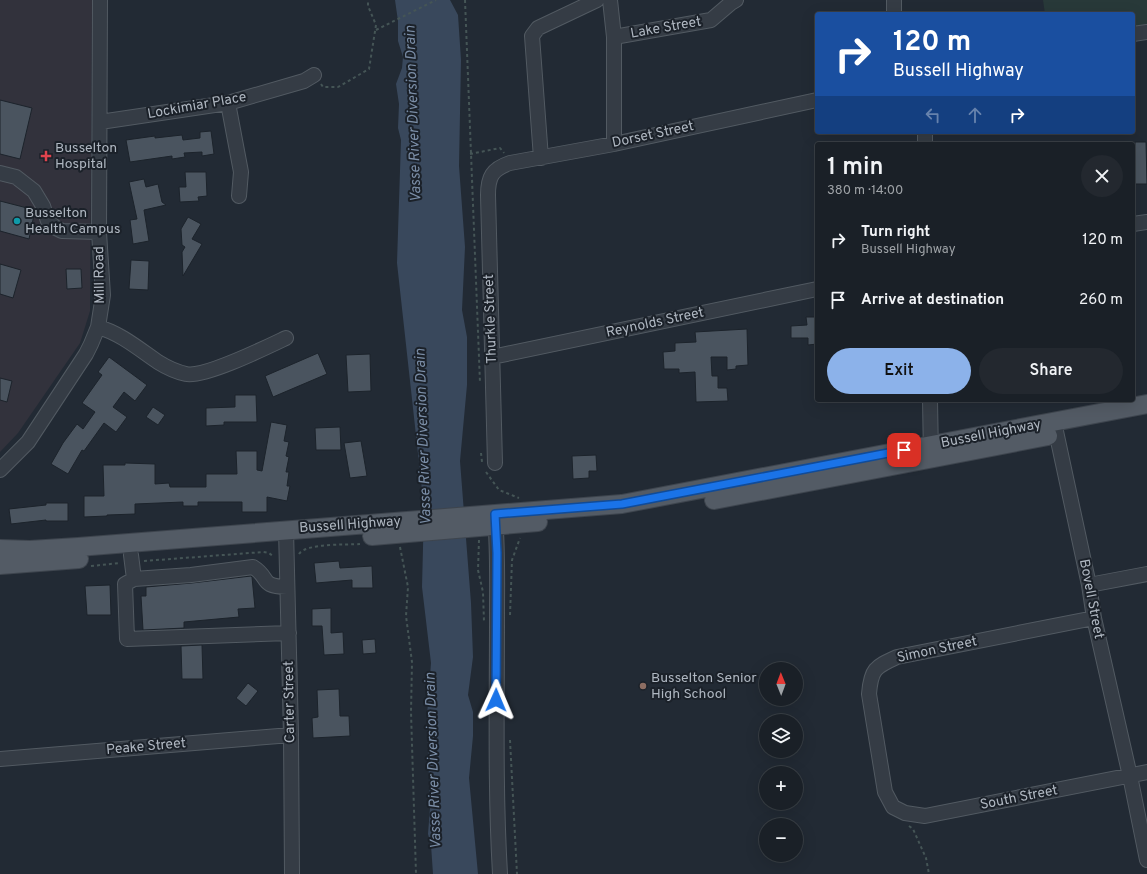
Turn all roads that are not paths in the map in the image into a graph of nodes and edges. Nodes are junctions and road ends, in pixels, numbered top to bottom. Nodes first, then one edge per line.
1 (100, 0) edge
2 (597, 0) edge
3 (610, 0) edge
4 (736, 0) edge
5 (894, 0) edge
6 (894, 12) edge
7 (1147, 32) edge
8 (1135, 34) edge
9 (614, 37) junction
10 (314, 75) road end
11 (815, 100) edge
12 (228, 103) junction
13 (100, 122) junction
14 (614, 144) junction
15 (541, 158) junction
16 (0, 173) edge
17 (491, 175) joint
18 (240, 196) dead end
19 (1147, 222) edge
20 (1135, 224) edge
21 (99, 232) junction
22 (815, 289) edge
23 (98, 327) junction
24 (286, 338) dead end
25 (492, 357) junction
26 (930, 402) edge
27 (1147, 404) edge
28 (1147, 416) edge
29 (1055, 428) junction
30 (931, 452) junction
31 (495, 463) dead end
32 (0, 470) edge
33 (496, 520) junction
34 (286, 536) junction
35 (0, 549) edge
36 (137, 558) junction
37 (0, 565) edge
38 (1147, 574) edge
39 (134, 579) junction
40 (1089, 585) junction
41 (287, 587) junction
42 (1094, 618) junction
43 (289, 633) junction
44 (291, 735) junction
45 (0, 759) edge
46 (1147, 772) edge
47 (1130, 776) junction
48 (893, 807) joint
49 (1147, 860) edge
50 (292, 874) edge
51 (500, 874) edge

1 - 13 street, Mill Road
2 - 15 street
3 - 9 street
4 - 9 street, Lake Street
5 - 6 street
7 - 8 street
9 - 14 street
10 - 12 street, Lockimiar Place
11 - 14 street, Dorset Street
12 - 13 street, Lockimiar Place
12 - 18 street
13 - 21 street, Mill Road
14 - 15 street, Dorset Street
15 - 17 street, Dorset Street
16 - 21 street
17 - 25 street, Thurkle Street
19 - 20 street
21 - 23 street, Mill Road
22 - 25 street, Reynolds Street
23 - 24 street
23 - 32 street, Mill Road
25 - 31 street, Thurkle Street
26 - 30 street
27 - 29 main road, Bussell Highway
28 - 29 main road, Bussell Highway
29 - 30 main road, Bussell Highway
29 - 40 street, Bovell Street
30 - 33 main road, Bussell Highway
30 - 33 main road, Bussell Highway
33 - 34 main road, Bussell Highway
33 - 51 street
34 - 35 main road, Bussell Highway
34 - 36 main road, Bussell Highway
34 - 41 street, Carter Street
36 - 37 main road, Bussell Highway
36 - 39 street
38 - 40 street
39 - 41 street
39 - 43 street
40 - 42 street, Bovell Street
41 - 43 street, Carter Street
42 - 47 street, Bovell Street
42 - 48 street, Simon Street
43 - 44 street, Carter Street
44 - 45 street, Peake Street
44 - 50 street, Carter Street
46 - 47 street, South Street
47 - 48 street, South Street
47 - 49 street, Bovell Street

